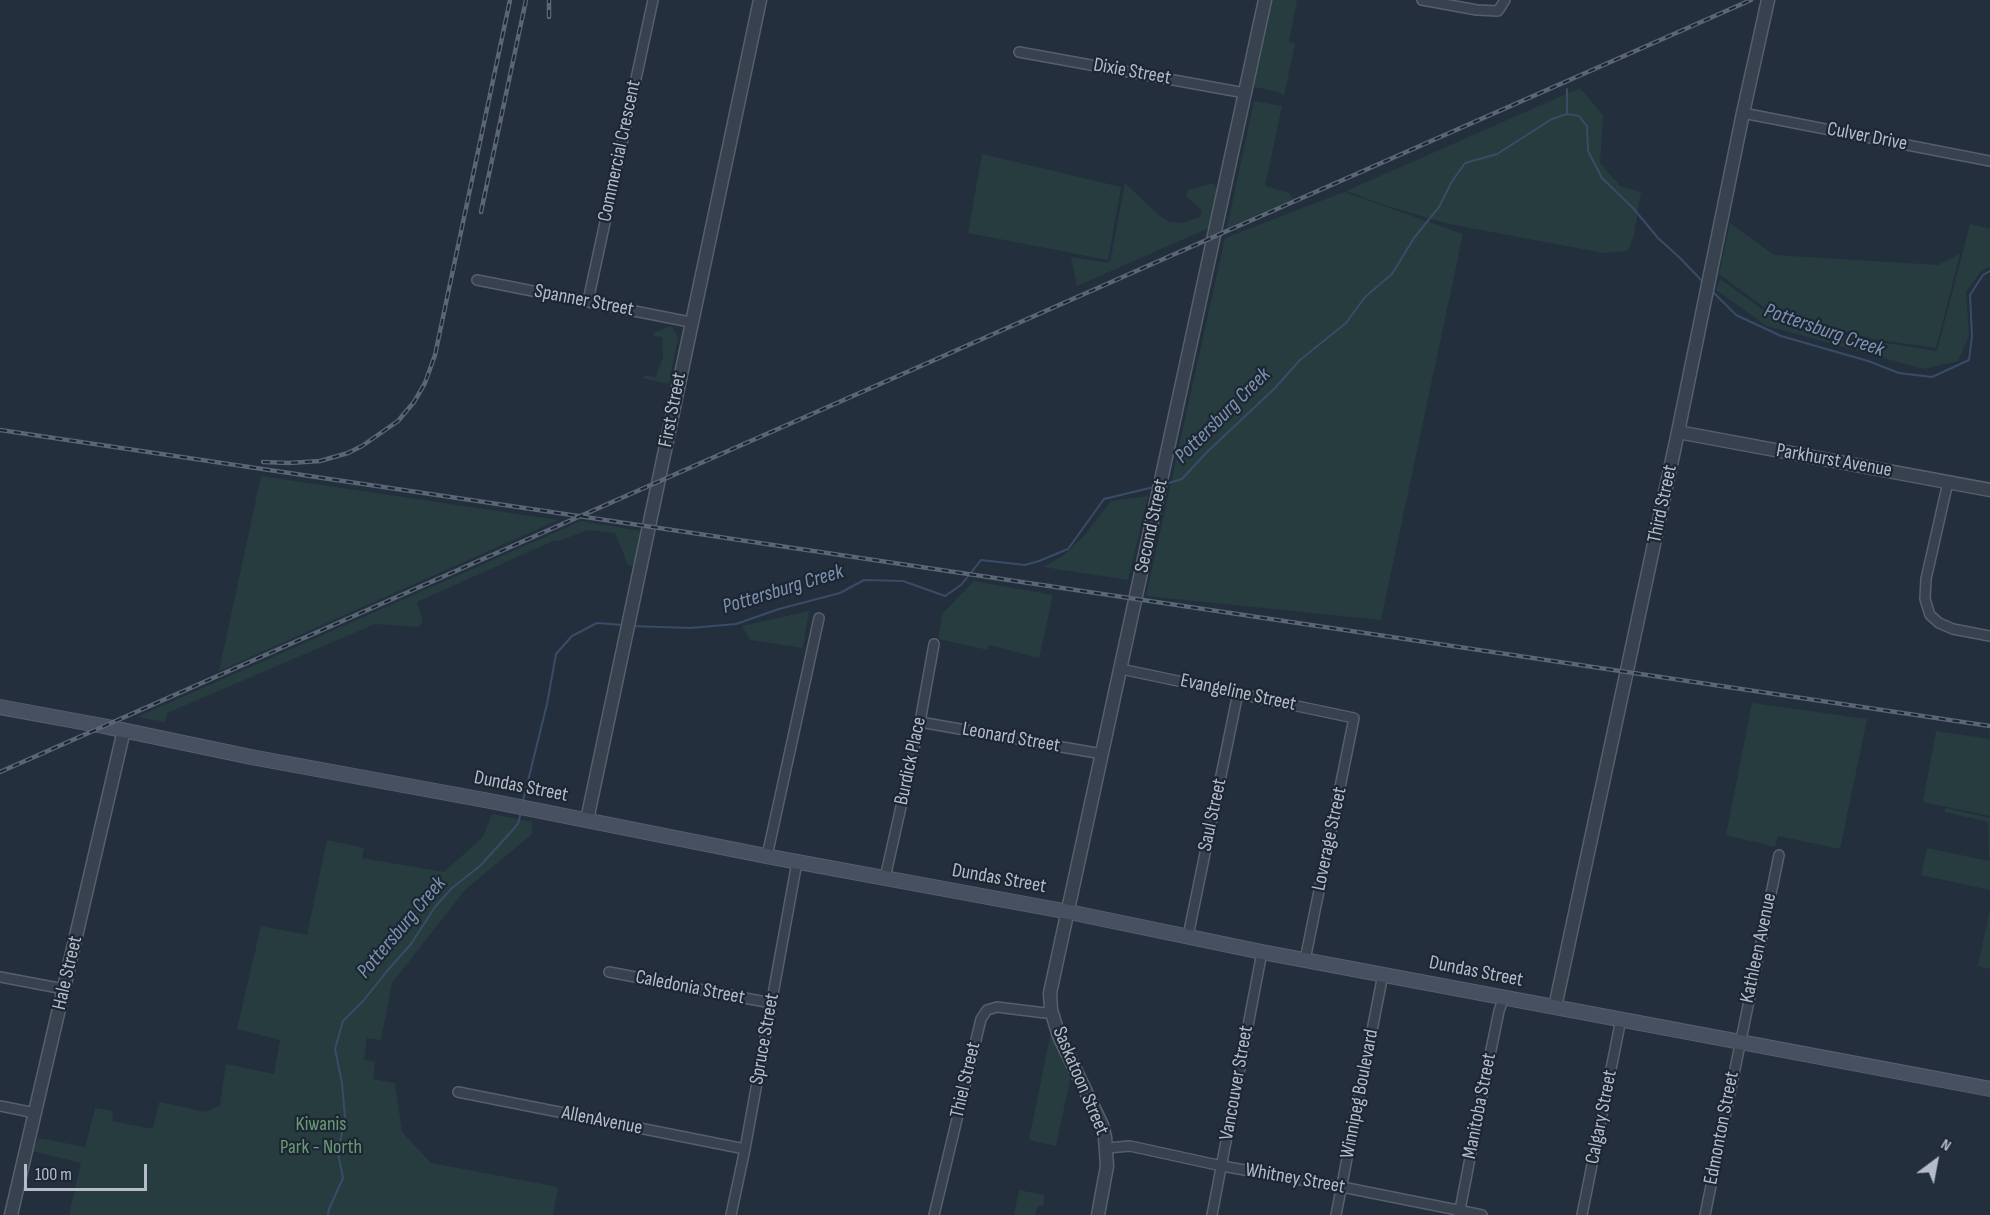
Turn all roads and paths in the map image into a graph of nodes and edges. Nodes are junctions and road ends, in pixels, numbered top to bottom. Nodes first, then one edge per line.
1 (653, 0) edge
2 (760, 0) edge
3 (1265, 0) edge
4 (1422, 0) edge
5 (1505, 0) edge
6 (1768, 0) edge
7 (1018, 52) dead end
8 (1245, 93) junction
9 (1743, 113) junction
10 (1990, 161) edge
11 (477, 280) dead end
12 (588, 301) junction
13 (690, 322) junction
14 (1678, 432) junction
15 (1948, 482) junction
16 (1990, 490) edge
17 (819, 618) dead end
18 (1990, 636) edge
19 (934, 644) dead end
20 (1121, 669) junction
21 (1238, 693) junction
22 (0, 707) edge
23 (1354, 718) joint
24 (920, 722) junction
25 (124, 730) junction
26 (1102, 754) junction
27 (587, 820) junction
28 (1779, 855) dead end
29 (767, 856) junction
30 (797, 862) junction
31 (885, 878) junction
32 (1069, 912) junction
33 (1188, 936) junction
34 (1262, 952) junction
35 (1305, 960) junction
36 (609, 972) dead end
37 (1383, 974) junction
38 (0, 977) edge
39 (64, 989) junction
40 (1504, 997) junction
41 (771, 1003) junction
42 (1555, 1007) junction
43 (1051, 1010) junction
44 (1621, 1019) junction
45 (1739, 1041) junction
46 (1990, 1089) edge
47 (458, 1092) dead end
48 (0, 1106) edge
49 (35, 1113) junction
50 (1107, 1148) junction
51 (745, 1149) junction
52 (1222, 1166) junction
53 (1342, 1187) junction
54 (1459, 1213) edge
55 (11, 1215) edge
56 (731, 1215) edge
57 (934, 1215) edge
58 (1098, 1215) edge
59 (1212, 1215) edge
60 (1336, 1215) edge
61 (1482, 1215) edge
62 (1582, 1215) edge
63 (1705, 1215) edge

1 - 12 street, Commercial Crescent
2 - 13 street, First Street
3 - 8 street, Second Street
4 - 5 street
6 - 9 street, Third Street
7 - 8 street, Dixie Street
8 - 20 street, Second Street
9 - 10 street, Culver Drive
9 - 14 street, Third Street
11 - 12 street, Spanner Street
12 - 13 street, Spanner Street
13 - 27 street, First Street
14 - 15 street, Parkhurst Avenue
14 - 42 street, Third Street
15 - 16 street, Parkhurst Avenue
15 - 18 street
17 - 29 street
19 - 24 street, Burdick Place
20 - 21 street, Evangeline Street
20 - 26 street, Second Street
21 - 23 street, Evangeline Street
21 - 33 street, Saul Street
22 - 25 main road, Dundas Street
23 - 35 street, Loverage Street
24 - 26 street, Leonard Street
24 - 31 street, Burdick Place
25 - 27 main road, Dundas Street
25 - 39 street, Hale Street
26 - 32 street, Second Street
27 - 29 main road, Dundas Street
28 - 45 street, Kathleen Avenue
29 - 30 main road, Dundas Street
30 - 31 main road, Dundas Street
30 - 41 street, Spruce Street
31 - 32 main road, Dundas Street
32 - 33 main road, Dundas Street
32 - 43 street, Saskatoon Street
33 - 34 main road, Dundas Street
34 - 35 main road, Dundas Street
34 - 52 street, Vancouver Street
35 - 37 main road, Dundas Street
36 - 41 street, Caledonia Street
37 - 40 main road, Dundas Street
37 - 53 street, Winnipeg Boulevard
38 - 39 street
39 - 49 street, Hale Street
40 - 42 main road, Dundas Street
40 - 54 street, Manitoba Street
41 - 51 street, Spruce Street
42 - 44 main road, Dundas Street
43 - 50 street, Saskatoon Street
43 - 57 street, Thiel Street
44 - 45 main road, Dundas Street
44 - 62 street, Calgary Street
45 - 46 main road, Dundas Street
45 - 63 street, Edmonton Street
47 - 51 street, AllenAvenue
48 - 49 street
49 - 55 street, Hale Street
50 - 52 street, Whitney Street
50 - 58 street, Saskatoon Street
51 - 56 street, Spruce Street
52 - 53 street, Whitney Street
52 - 59 street, Vancouver Street
53 - 54 street, Whitney Street
53 - 60 street, Winnipeg Boulevard
54 - 61 street, Whitney Street

